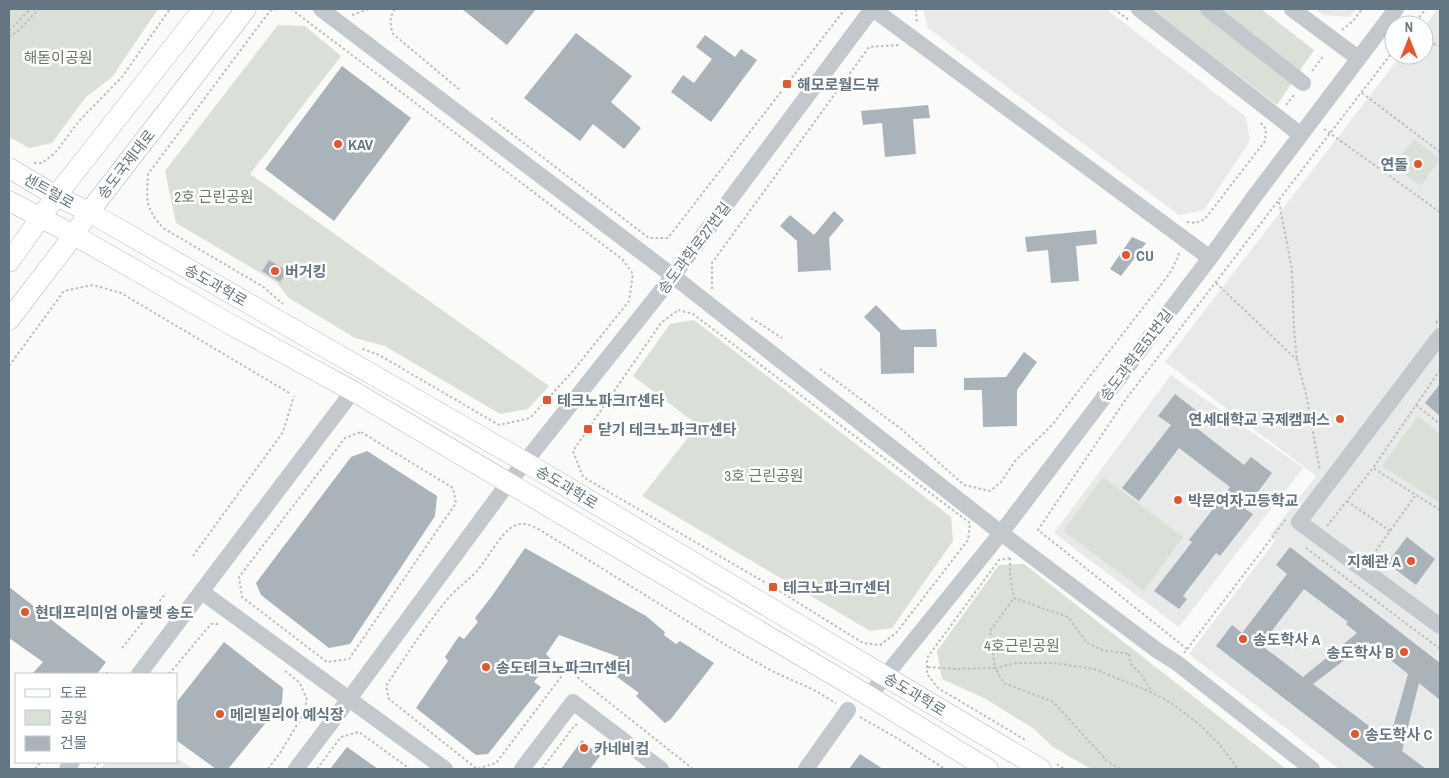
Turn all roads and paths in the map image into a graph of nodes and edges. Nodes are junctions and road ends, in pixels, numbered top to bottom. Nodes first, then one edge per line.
1 (30, 9) edge
2 (39, 9) edge
3 (170, 9) edge
4 (203, 9) edge
5 (246, 9) edge
6 (277, 9) edge
7 (291, 9) edge
8 (321, 9) edge
9 (369, 9) edge
10 (395, 9) edge
11 (845, 9) edge
12 (873, 9) edge
13 (916, 9) edge
14 (1139, 9) edge
15 (1208, 9) edge
16 (1292, 9) edge
17 (1362, 9) edge
18 (1396, 9) edge
19 (351, 15) dead end
20 (917, 26) dead end
21 (9, 30) edge
22 (1340, 32) dead end
23 (9, 37) edge
24 (901, 45) dead end
25 (1358, 58) junction
26 (1384, 63) edge
27 (1303, 83) dead end
28 (460, 90) dead end
29 (1361, 93) junction
30 (491, 118) dead end
31 (1266, 129) dead end
32 (1324, 129) dead end
33 (1330, 133) junction
34 (1301, 135) junction
35 (1440, 152) edge
36 (28, 163) dead end
37 (9, 168) edge
38 (56, 196) junction
39 (9, 201) edge
40 (1278, 201) junction
41 (89, 212) junction
42 (1440, 212) edge
43 (42, 218) junction
44 (1187, 222) dead end
45 (74, 235) junction
46 (1176, 251) dead end
47 (1210, 258) junction
48 (9, 262) edge
49 (673, 276) junction
50 (1215, 282) junction
51 (712, 293) dead end
52 (287, 308) dead end
53 (751, 318) dead end
54 (9, 320) edge
55 (1440, 336) edge
56 (782, 338) dead end
57 (355, 346) dead end
58 (1298, 360) junction
59 (9, 366) edge
60 (820, 369) dead end
61 (1440, 370) edge
62 (353, 391) junction
63 (291, 394) dead end
64 (294, 396) dead end
65 (1416, 405) junction
66 (1440, 424) edge
67 (525, 462) junction
68 (1373, 468) junction
69 (1321, 475) dead end
70 (509, 482) junction
71 (1416, 495) junction
72 (1347, 501) junction
73 (1440, 510) edge
74 (1326, 526) dead end
75 (1279, 528) dead end
76 (1390, 531) junction
77 (1001, 533) junction
78 (1306, 548) dead end
79 (192, 556) dead end
80 (1017, 557) dead end
81 (1010, 558) junction
82 (1370, 559) dead end
83 (202, 592) junction
84 (166, 593) dead end
85 (242, 598) joint
86 (1014, 598) junction
87 (223, 624) dead end
88 (1440, 626) edge
89 (862, 643) joint
90 (122, 648) dead end
91 (1187, 649) junction
92 (1440, 649) edge
93 (1176, 662) junction
94 (927, 667) junction
95 (995, 668) junction
96 (109, 670) dead end
97 (285, 671) dead end
98 (107, 673) edge
99 (140, 673) edge
100 (170, 673) edge
101 (885, 677) junction
102 (938, 688) dead end
103 (1153, 693) junction
104 (869, 696) junction
105 (349, 699) junction
106 (848, 710) junction
107 (581, 723) dead end
108 (268, 769) edge
109 (296, 769) edge
110 (317, 769) edge
111 (410, 769) edge
112 (445, 769) edge
113 (522, 769) edge
114 (542, 769) edge
115 (661, 769) edge
116 (693, 769) edge
117 (806, 769) edge
118 (945, 769) edge
119 (988, 769) edge
120 (1041, 769) edge
121 (1120, 769) edge
122 (1238, 769) edge
123 (1312, 769) edge

1 - 21 path
2 - 23 path
3 - 36 path
4 - 38 main road
5 - 41 main road, 송도국제대로
6 - 52 path
7 - 57 path
8 - 49 street
9 - 19 path
10 - 28 path
11 - 30 path
12 - 47 street
12 - 49 street, 송도과학로27번길
13 - 20 path
14 - 34 street
15 - 27 street
16 - 25 street
17 - 22 path
18 - 25 street, 송도과학로51번길
24 - 51 path
25 - 34 street, 송도과학로51번길
26 - 29 path
29 - 33 path
29 - 35 path
31 - 44 path
32 - 33 path
33 - 40 path
33 - 42 path
34 - 47 street, 송도과학로51번길
37 - 38 main road, 센트럴로
38 - 41 main road, 센트럴로
38 - 43 main road
39 - 43 main road, 센트럴로
40 - 50 path
40 - 58 path
41 - 45 main road, 송도국제대로
41 - 67 main road, 송도과학로
43 - 45 main road, 센트럴로
43 - 48 main road
45 - 54 main road, 송도국제대로
45 - 62 main road, 송도과학로
46 - 60 path
47 - 77 street, 송도과학로51번길
49 - 67 street, 송도과학로27번길
49 - 77 street
50 - 58 path
50 - 91 path
53 - 56 path
55 - 88 street
58 - 69 path
59 - 63 path
61 - 65 path
62 - 70 main road, 송도과학로
62 - 83 street
64 - 79 path
65 - 66 path
65 - 68 path
67 - 70 street, 송도과학로27번길
67 - 101 main road, 송도과학로
68 - 71 path
68 - 72 path
70 - 104 main road, 송도과학로
70 - 105 street, 송도과학로27번길
71 - 73 path
71 - 76 path
72 - 74 path
72 - 76 path
75 - 91 path
76 - 82 path
77 - 93 street
77 - 101 street, 송도과학로51번길
78 - 92 path
80 - 81 path
81 - 86 path
81 - 94 path
83 - 99 street
83 - 105 street
84 - 90 path
85 - 85 path
86 - 95 path
86 - 103 path
87 - 100 path
89 - 89 path
91 - 93 path
93 - 123 street
94 - 95 path
94 - 102 path
95 - 103 path
95 - 121 path
96 - 98 path
97 - 108 path
101 - 104 street, 송도과학로51번길
101 - 120 main road, 송도과학로
103 - 122 path
104 - 119 main road, 송도과학로
105 - 109 street, 송도과학로27번길
105 - 112 street
106 - 116 path
106 - 117 street
106 - 118 path
107 - 114 path
110 - 111 path
113 - 115 street

